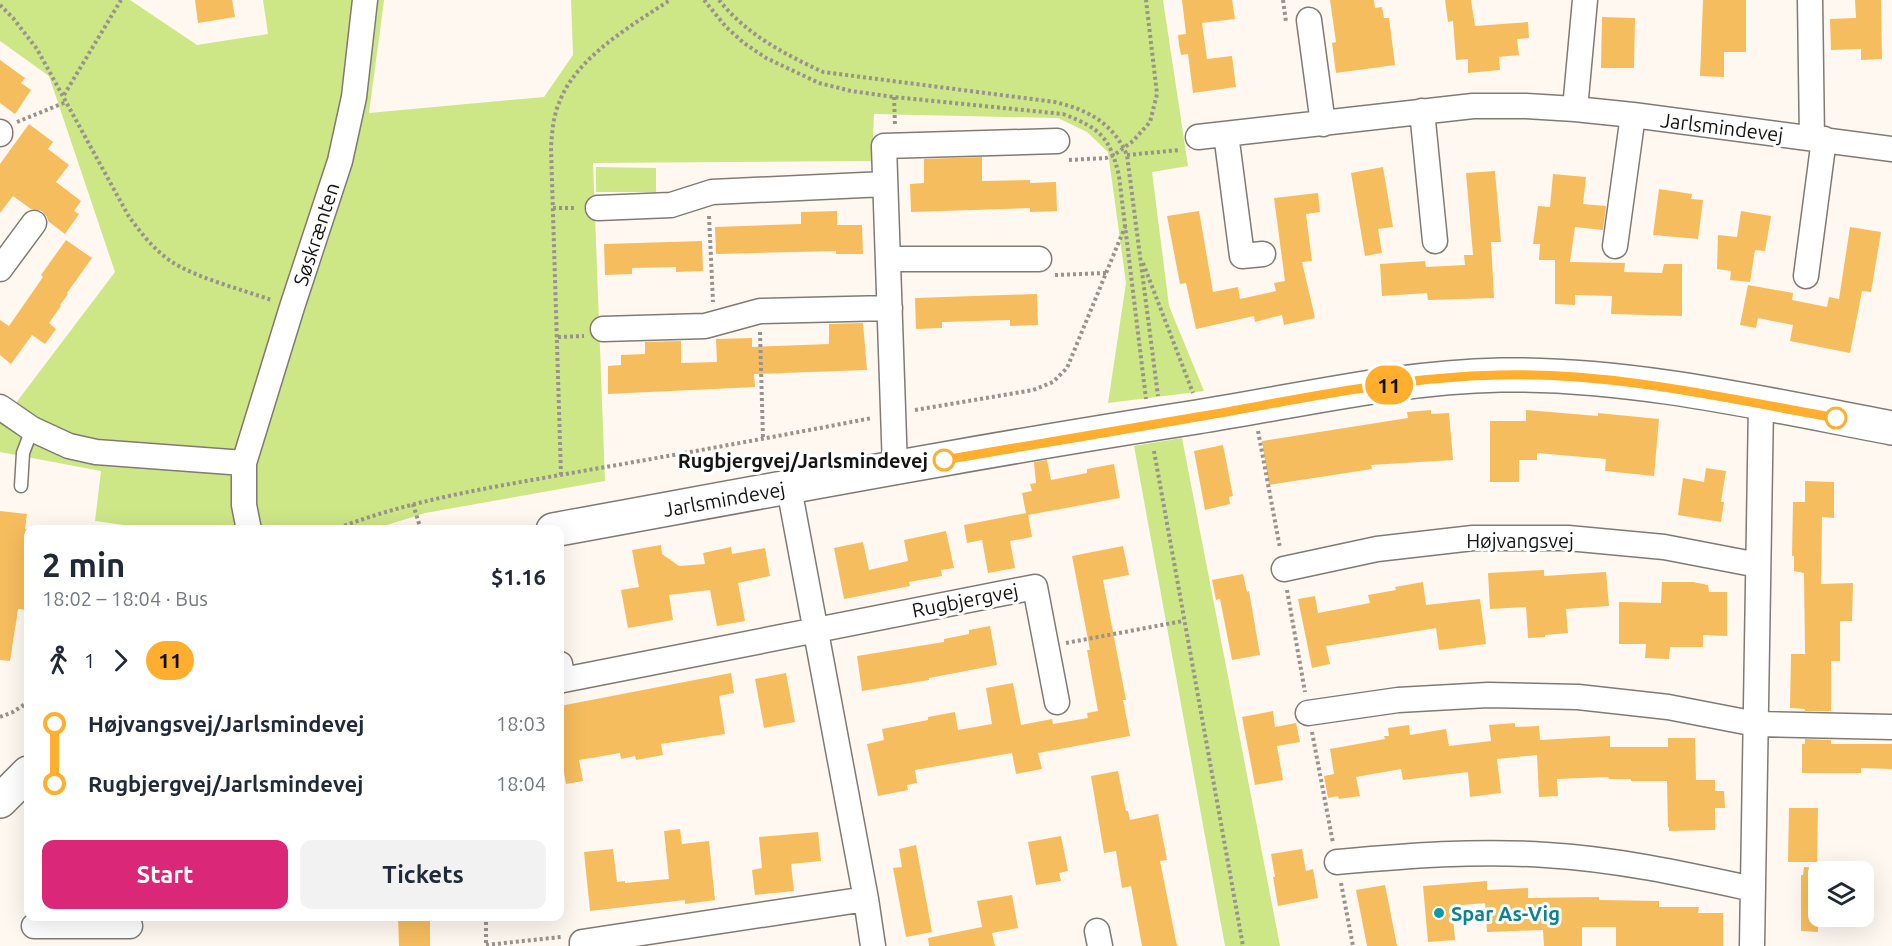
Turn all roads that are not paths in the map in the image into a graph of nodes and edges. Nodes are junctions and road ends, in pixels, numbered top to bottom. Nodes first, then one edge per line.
1 (365, 0) edge
2 (1585, 0) edge
3 (1810, 0) edge
4 (1310, 20) dead end
5 (1575, 109) junction
6 (1422, 111) junction
7 (1633, 115) junction
8 (1323, 124) junction
9 (1227, 134) junction
10 (1197, 137) road end
11 (1818, 139) junction
12 (1057, 141) road end
13 (1892, 149) edge
14 (885, 184) junction
15 (598, 208) dead end
16 (34, 222) dead end
17 (1435, 241) dead end
18 (8, 242) edge
19 (1615, 246) dead end
20 (1263, 255) dead end
21 (888, 259) junction
22 (1039, 259) road end
23 (0, 270) edge
24 (1806, 276) dead end
25 (890, 308) junction
26 (603, 329) dead end
27 (1761, 404) junction
28 (0, 406) edge
29 (1892, 428) edge
30 (32, 429) junction
31 (244, 463) junction
32 (895, 468) junction
33 (21, 486) dead end
34 (789, 488) junction
35 (248, 525) edge
36 (564, 528) edge
37 (1758, 565) junction
38 (1284, 569) road end
39 (816, 630) junction
40 (564, 680) edge
41 (1057, 702) dead end
42 (1308, 713) road end
43 (1756, 724) junction
44 (1892, 727) edge
45 (24, 777) edge
46 (0, 801) edge
47 (1337, 862) road end
48 (1753, 889) junction
49 (866, 899) junction
50 (34, 926) dead end
51 (130, 930) edge
52 (582, 944) edge
53 (873, 946) edge
54 (1752, 946) edge

1 - 31 street, Søskrænten
2 - 5 street
3 - 11 street, Jarlsmindevej
4 - 8 street
5 - 6 street, Jarlsmindevej
5 - 7 street, Jarlsmindevej
6 - 8 street, Jarlsmindevej
6 - 17 street
7 - 11 street, Jarlsmindevej
7 - 19 street, Jarlsmindevej
8 - 9 street, Jarlsmindevej
9 - 10 street, Jarlsmindevej
9 - 20 street
11 - 13 street, Jarlsmindevej
11 - 24 street, Jarlsmindevej
12 - 14 street
14 - 15 street
14 - 21 street
16 - 18 street
18 - 23 street
21 - 22 street
21 - 25 street
25 - 26 street
25 - 32 street
27 - 29 street, Jarlsmindevej
27 - 32 street, Jarlsmindevej
27 - 37 street
28 - 30 street
30 - 31 street
30 - 33 lane
31 - 35 street, Søskrænten
32 - 34 street, Jarlsmindevej
34 - 36 street, Jarlsmindevej
34 - 39 street
37 - 38 street, Højvangsvej
37 - 43 street
39 - 40 street, Rugbjergvej
39 - 41 street, Rugbjergvej
39 - 49 street
42 - 43 street
43 - 44 street
43 - 48 street
45 - 46 street
47 - 48 street
48 - 54 street
49 - 52 street
49 - 53 street
50 - 51 street

